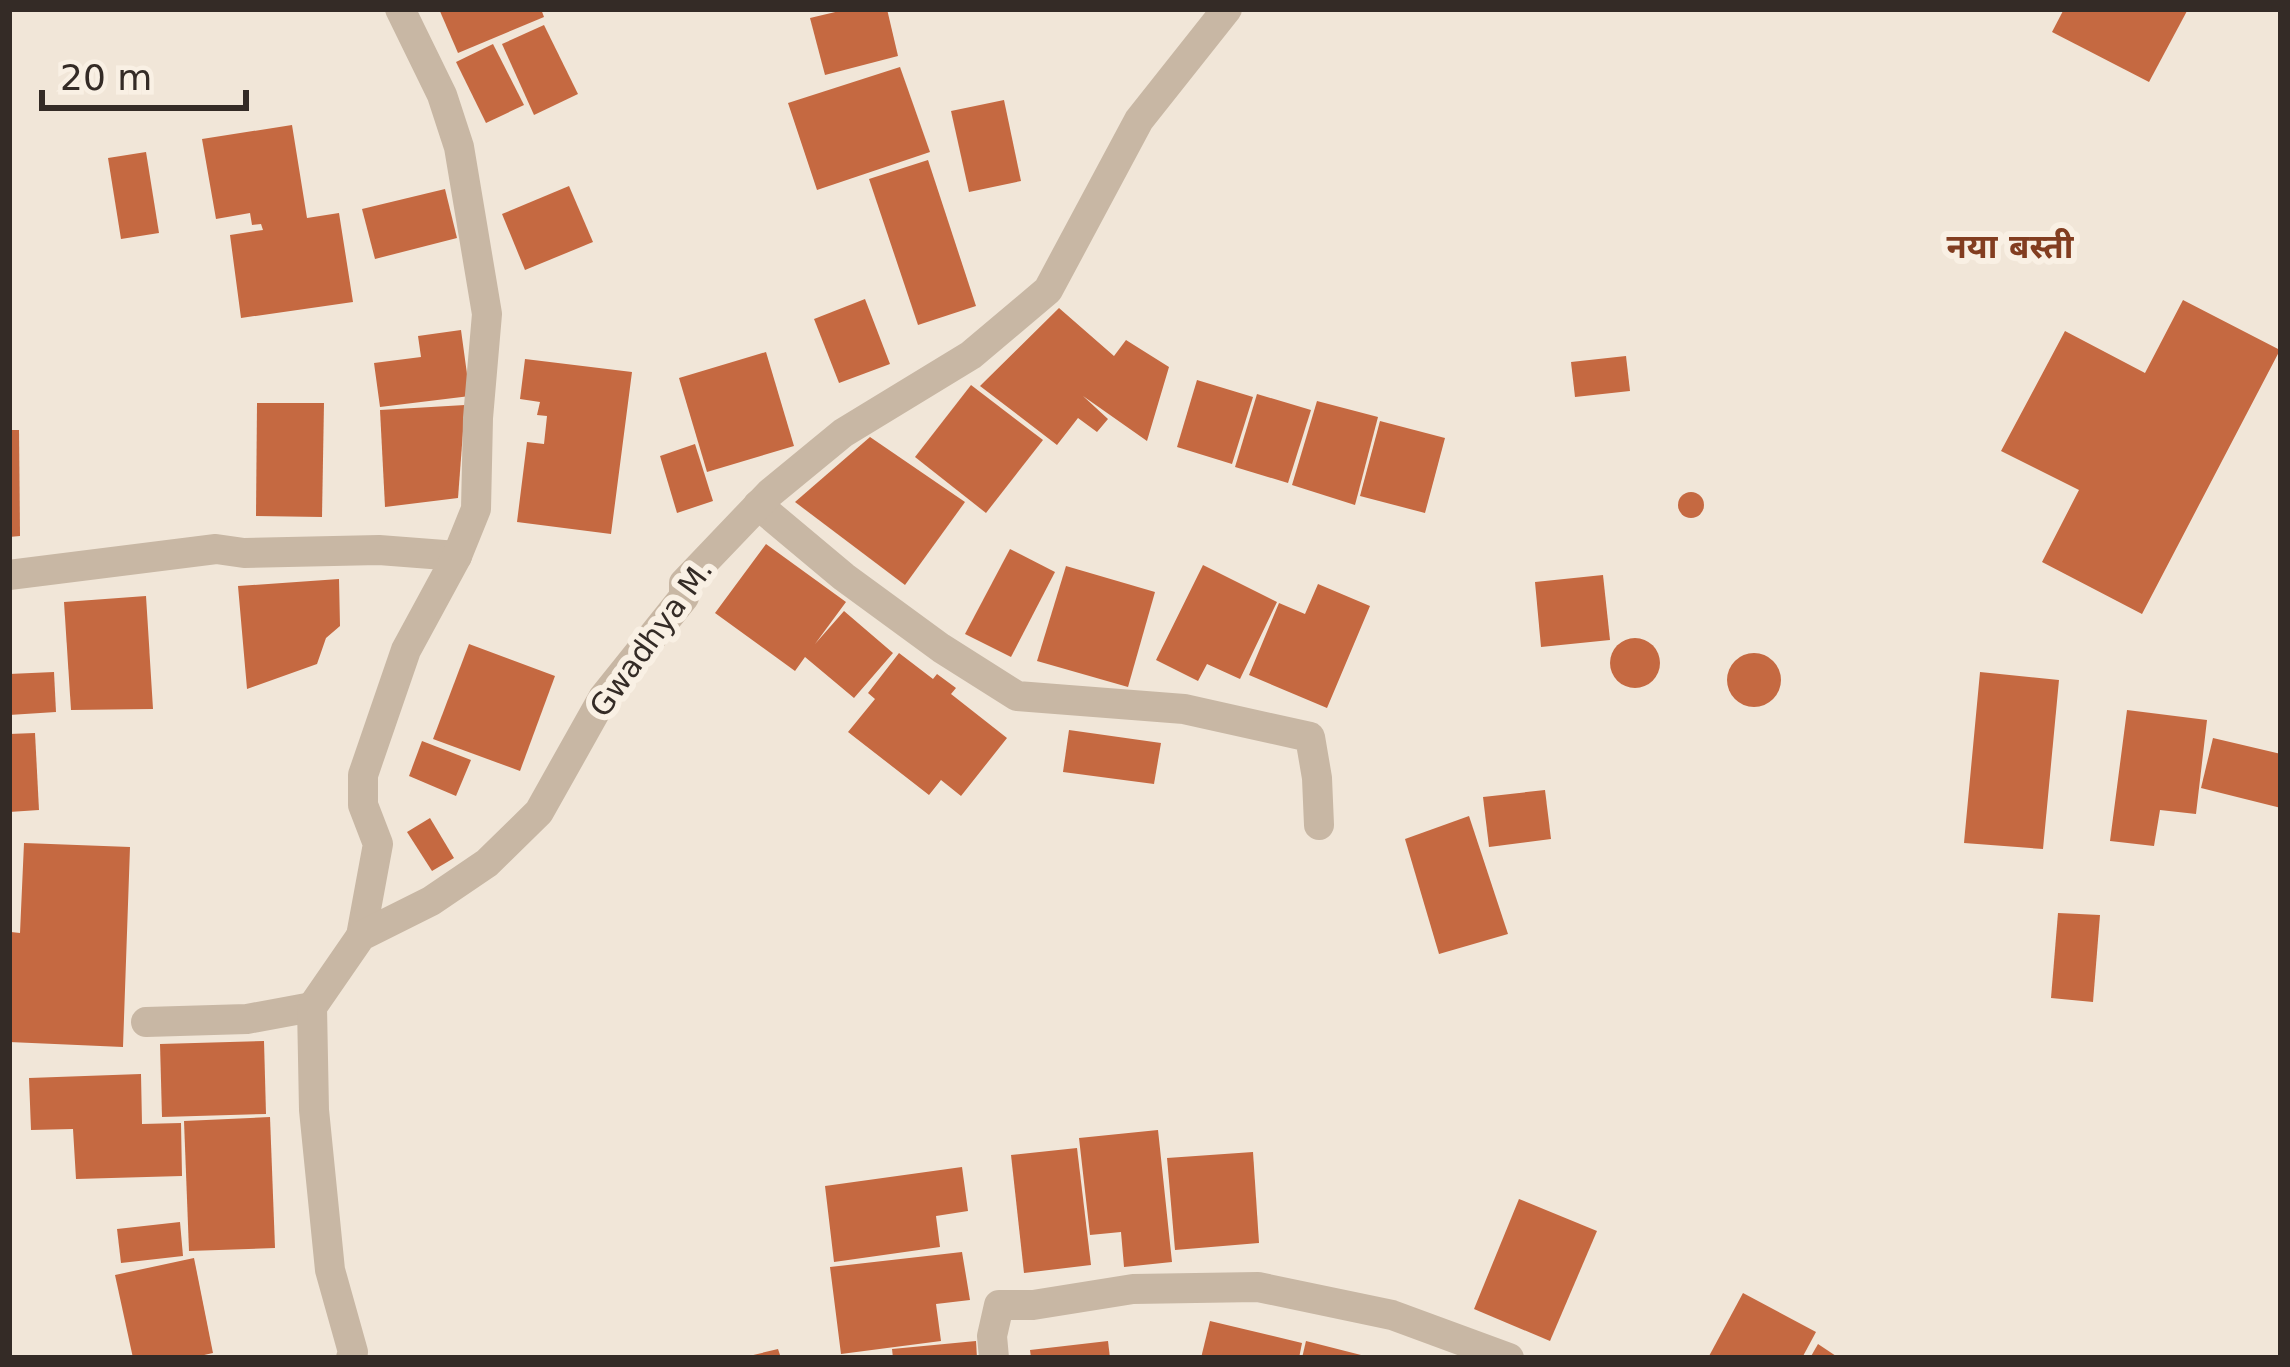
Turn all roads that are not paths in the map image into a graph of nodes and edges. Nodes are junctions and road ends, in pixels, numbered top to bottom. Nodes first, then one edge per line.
1 (400, 9) edge
2 (1227, 9) edge
3 (758, 505) junction
4 (457, 556) junction
5 (9, 575) edge
6 (1319, 825) dead end
7 (361, 936) junction
8 (312, 1007) junction
9 (146, 1022) dead end
10 (351, 1358) edge
11 (994, 1358) edge
12 (1509, 1358) edge

1 - 4 street
2 - 3 street, Gwadhya M.
3 - 6 street
3 - 7 street, Gwadhya M.
4 - 5 street
4 - 7 street
7 - 8 street, Gwadhya M.
8 - 9 street
8 - 10 street
11 - 12 street

